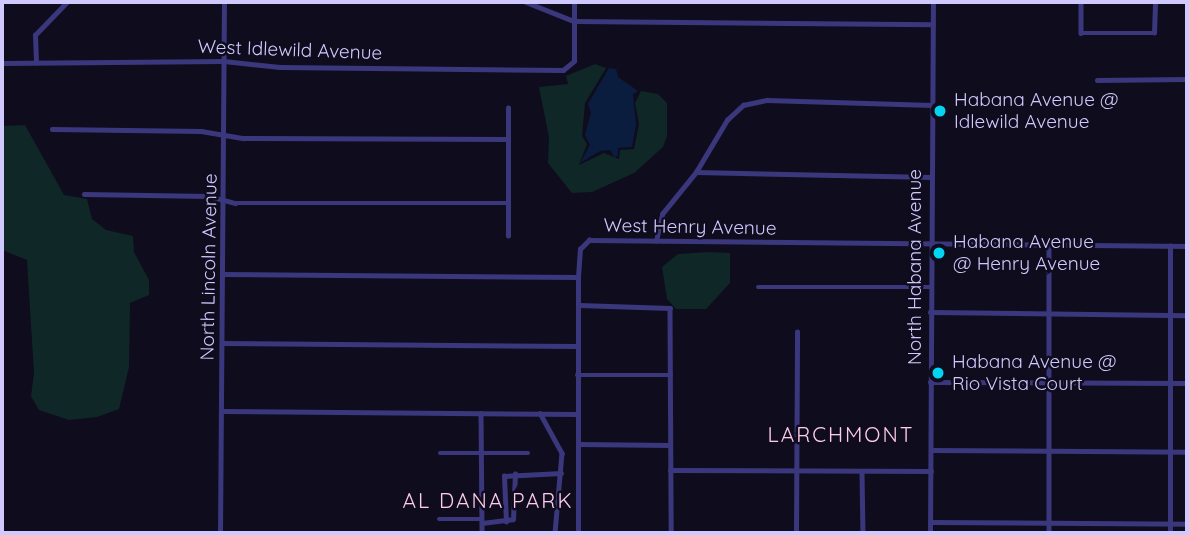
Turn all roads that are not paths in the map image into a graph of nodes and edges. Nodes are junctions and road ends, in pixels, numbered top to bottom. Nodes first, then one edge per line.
1 (67, 2) edge
2 (224, 2) edge
3 (526, 2) edge
4 (574, 2) edge
5 (933, 2) edge
6 (1081, 2) edge
7 (1155, 2) edge
8 (574, 21) junction
9 (933, 24) junction
10 (224, 61) junction
11 (36, 62) junction
12 (2, 63) edge
13 (1187, 79) edge
14 (1097, 80) dead end
15 (932, 105) junction
16 (508, 108) dead end
17 (52, 129) dead end
18 (224, 134) junction
19 (508, 139) junction
20 (696, 172) junction
21 (932, 177) junction
22 (84, 194) dead end
23 (224, 200) junction
24 (508, 203) junction
25 (508, 236) dead end
26 (656, 241) junction
27 (930, 243) junction
28 (1049, 244) junction
29 (1170, 246) junction
30 (1187, 246) edge
31 (222, 274) junction
32 (578, 277) junction
33 (758, 287) dead end
34 (930, 287) junction
35 (579, 305) junction
36 (930, 312) junction
37 (1049, 313) junction
38 (1170, 314) junction
39 (1187, 314) edge
40 (797, 332) dead end
41 (222, 343) junction
42 (578, 346) junction
43 (578, 375) junction
44 (671, 375) junction
45 (930, 382) junction
46 (1049, 382) junction
47 (1170, 383) junction
48 (1187, 383) edge
49 (222, 411) junction
50 (481, 413) junction
51 (540, 413) junction
52 (577, 414) junction
53 (578, 444) junction
54 (670, 445) junction
55 (931, 450) junction
56 (1050, 451) junction
57 (1170, 452) junction
58 (1187, 452) edge
59 (440, 453) dead end
60 (481, 453) junction
61 (528, 453) dead end
62 (670, 470) junction
63 (795, 471) junction
64 (931, 471) junction
65 (863, 472) junction
66 (561, 473) junction
67 (515, 474) junction
68 (439, 519) dead end
69 (482, 521) junction
70 (506, 522) junction
71 (930, 522) junction
72 (1050, 524) junction
73 (1171, 524) junction
74 (1187, 524) edge
75 (220, 533) edge
76 (482, 533) edge
77 (555, 533) edge
78 (578, 533) edge
79 (671, 533) edge
80 (796, 533) edge
81 (863, 533) edge
82 (930, 533) edge
83 (1049, 533) edge
84 (1170, 533) edge

1 - 11 street
2 - 10 street, North Lincoln Avenue
3 - 8 street
4 - 8 street
5 - 9 street, North Habana Avenue
6 - 7 street
8 - 9 street
8 - 10 street, West Idlewild Avenue
9 - 15 street, North Habana Avenue
10 - 11 street, West Idlewild Avenue
10 - 18 street, North Lincoln Avenue
11 - 12 street, West Idlewild Avenue
13 - 14 street
15 - 20 street
15 - 21 street, North Habana Avenue
16 - 19 street
17 - 18 street
18 - 19 street
18 - 23 street, North Lincoln Avenue
19 - 24 street
20 - 21 street
20 - 26 street
21 - 27 street, North Habana Avenue
22 - 23 street
23 - 24 street
23 - 31 street, North Lincoln Avenue
24 - 25 street
26 - 27 street, West Henry Avenue
26 - 32 street, West Henry Avenue
27 - 28 street, West Henry Avenue
27 - 34 street, North Habana Avenue
28 - 29 street, West Henry Avenue
28 - 37 street
29 - 30 street, West Henry Avenue
29 - 38 street
31 - 32 street
31 - 41 street, North Lincoln Avenue
32 - 35 street, West Henry Avenue
33 - 34 street
34 - 36 street, North Habana Avenue
35 - 42 street, West Henry Avenue
35 - 44 street
36 - 37 street
36 - 45 street, North Habana Avenue
37 - 38 street
37 - 46 street
38 - 39 street
38 - 47 street
40 - 63 street
41 - 42 street
41 - 49 street, North Lincoln Avenue
42 - 43 street, West Henry Avenue
43 - 44 street
43 - 52 street, West Henry Avenue
44 - 54 street
45 - 46 street
45 - 55 street, North Habana Avenue
46 - 47 street
46 - 56 street
47 - 48 street
47 - 57 street
49 - 50 street
49 - 75 street, North Lincoln Avenue
50 - 51 street
50 - 60 street
51 - 52 street
51 - 66 street
52 - 53 street, West Henry Avenue
53 - 54 street
53 - 78 street, West Henry Avenue
54 - 62 street
55 - 56 street
55 - 64 street, North Habana Avenue
56 - 57 street
56 - 72 street
57 - 58 street
57 - 73 street
59 - 60 street
60 - 61 street
60 - 69 street
62 - 63 street
62 - 79 street
63 - 65 street
63 - 80 street
64 - 65 street
64 - 71 street, North Habana Avenue
65 - 81 street
66 - 67 street
66 - 77 street
67 - 70 street
67 - 70 street
68 - 69 street
69 - 70 street
69 - 76 street
71 - 72 street
71 - 82 street, North Habana Avenue
72 - 73 street
72 - 83 street
73 - 74 street
73 - 84 street

